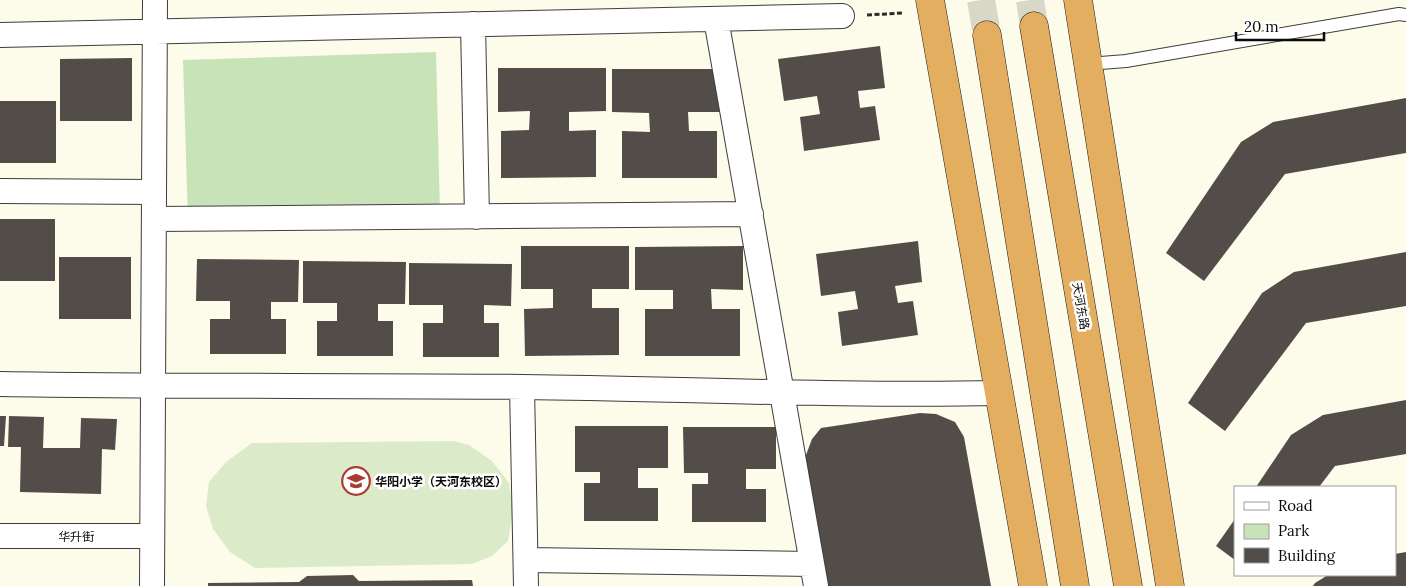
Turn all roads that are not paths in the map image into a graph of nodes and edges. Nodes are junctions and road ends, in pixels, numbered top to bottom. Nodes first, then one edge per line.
1 (155, 0) edge
2 (1078, 0) edge
3 (926, 4) edge
4 (1406, 15) edge
5 (842, 16) road end
6 (716, 19) junction
7 (473, 24) junction
8 (1034, 26) tunnel mouth
9 (155, 31) junction
10 (0, 35) edge
11 (987, 35) tunnel mouth
12 (1088, 64) junction
13 (0, 190) edge
14 (154, 192) junction
15 (751, 214) junction
16 (477, 217) junction
17 (154, 220) junction
18 (0, 384) edge
19 (153, 387) junction
20 (522, 387) junction
21 (782, 392) junction
22 (1000, 393) junction
23 (0, 536) edge
24 (152, 536) junction
25 (526, 560) junction
26 (814, 575) edge
27 (152, 586) edge
28 (526, 586) edge
29 (1033, 586) edge
30 (1075, 586) edge
31 (1128, 586) edge
32 (1170, 586) edge

1 - 9 street
2 - 12 highway
3 - 22 highway
4 - 12 lane
5 - 6 street
6 - 7 street
6 - 15 street
7 - 9 street
7 - 16 street
8 - 31 highway, 天河东路
9 - 10 street
9 - 14 street
11 - 30 highway
12 - 32 highway
13 - 14 street
14 - 17 street
15 - 16 street
15 - 21 street
16 - 17 street
17 - 19 street
18 - 19 street
19 - 20 street
19 - 24 street
20 - 21 street
20 - 25 street
21 - 22 street
21 - 26 street
22 - 29 highway
23 - 24 street, 华升街
24 - 27 street
25 - 26 street
25 - 28 street

